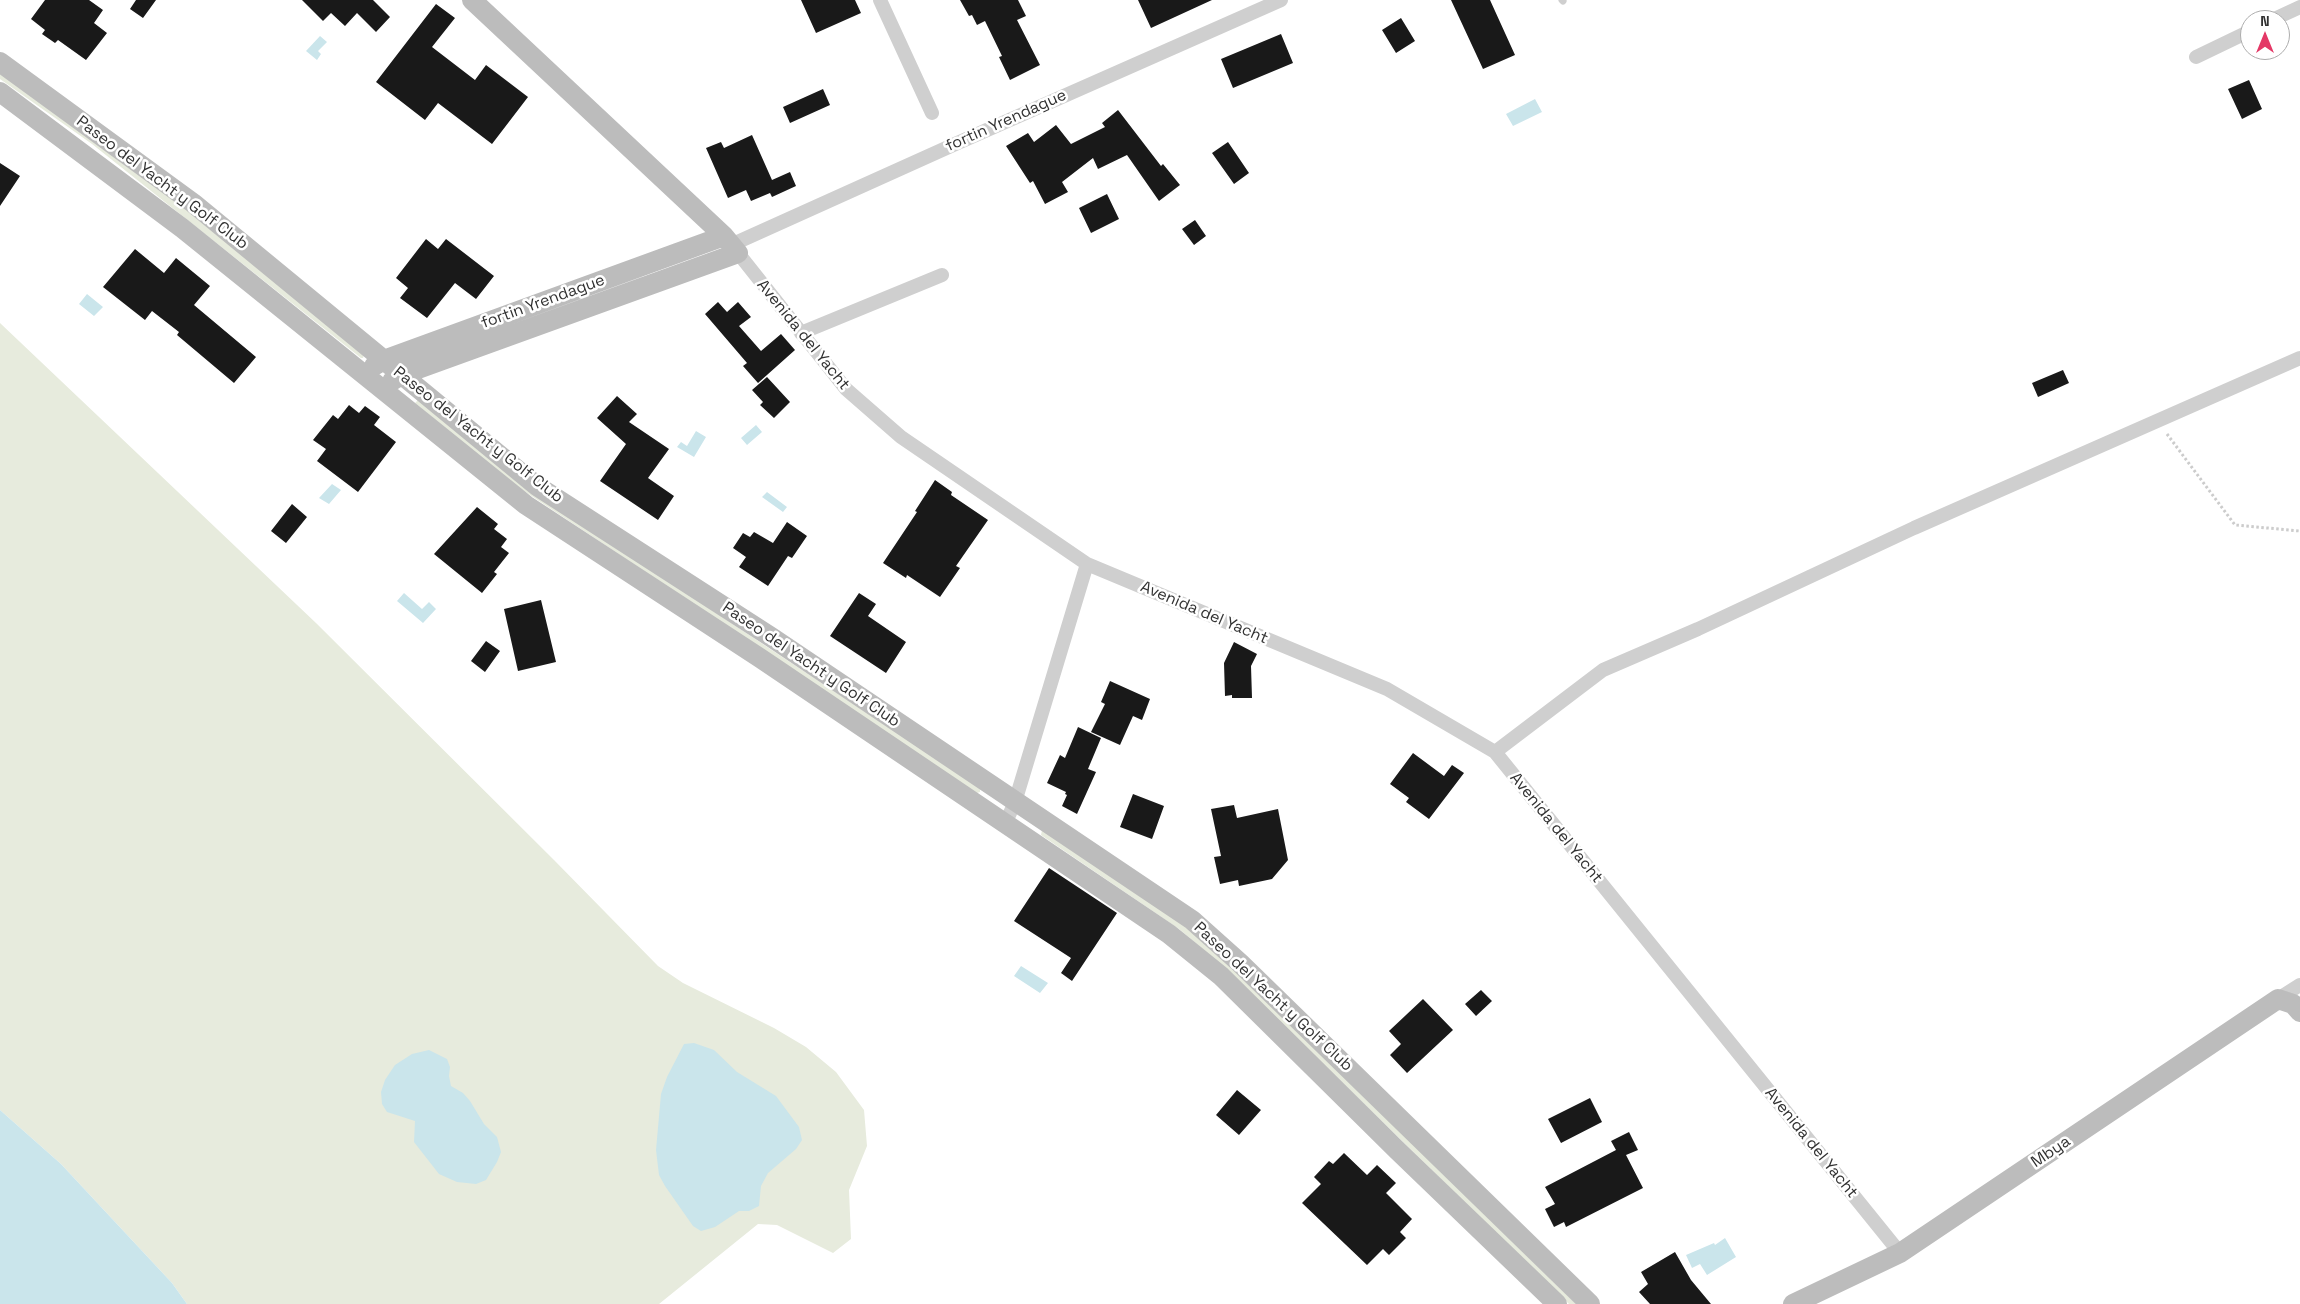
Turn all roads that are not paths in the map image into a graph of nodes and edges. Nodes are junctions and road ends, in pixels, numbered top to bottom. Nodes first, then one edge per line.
1 (472, 0) edge
2 (880, 0) edge
3 (1281, 0) edge
4 (2240, 36) edge
5 (2196, 57) dead end
6 (0, 62) edge
7 (0, 92) edge
8 (932, 113) dead end
9 (731, 245) junction
10 (942, 275) dead end
11 (801, 333) junction
12 (2300, 358) edge
13 (384, 360) junction
14 (365, 373) junction
15 (401, 375) junction
16 (382, 387) junction
17 (1087, 564) junction
18 (1495, 752) junction
19 (1015, 802) junction
20 (1006, 822) junction
21 (2300, 985) edge
22 (2278, 999) junction
23 (2300, 1012) edge
24 (1900, 1253) junction
25 (1557, 1304) edge
26 (1590, 1304) edge
27 (1793, 1304) edge

1 - 9 main road, Avenida del Yacht
2 - 8 street
3 - 9 street, fortin Yrendague
4 - 5 street
6 - 13 main road, Paseo del Yacht y Golf Club
7 - 14 main road, Paseo del Yacht y Golf Club
9 - 11 street, Avenida del Yacht
9 - 13 main road, fortin Yrendague
9 - 15 main road, fortin Yrendague
10 - 11 street
11 - 17 street, Avenida del Yacht
12 - 18 street
13 - 14 main road, fortin Yrendague
13 - 15 main road, Paseo del Yacht y Golf Club
14 - 16 main road, Paseo del Yacht y Golf Club
15 - 16 main road, fortin Yrendague
15 - 19 main road, Paseo del Yacht y Golf Club
16 - 20 main road, Paseo del Yacht y Golf Club
17 - 18 street, Avenida del Yacht
17 - 19 street
18 - 24 street, Avenida del Yacht
19 - 20 street
19 - 26 main road, Paseo del Yacht y Golf Club
20 - 25 main road, Paseo del Yacht y Golf Club
21 - 22 street, Mbya
22 - 23 main road
22 - 24 main road, Mbya
24 - 27 main road, Mbya

